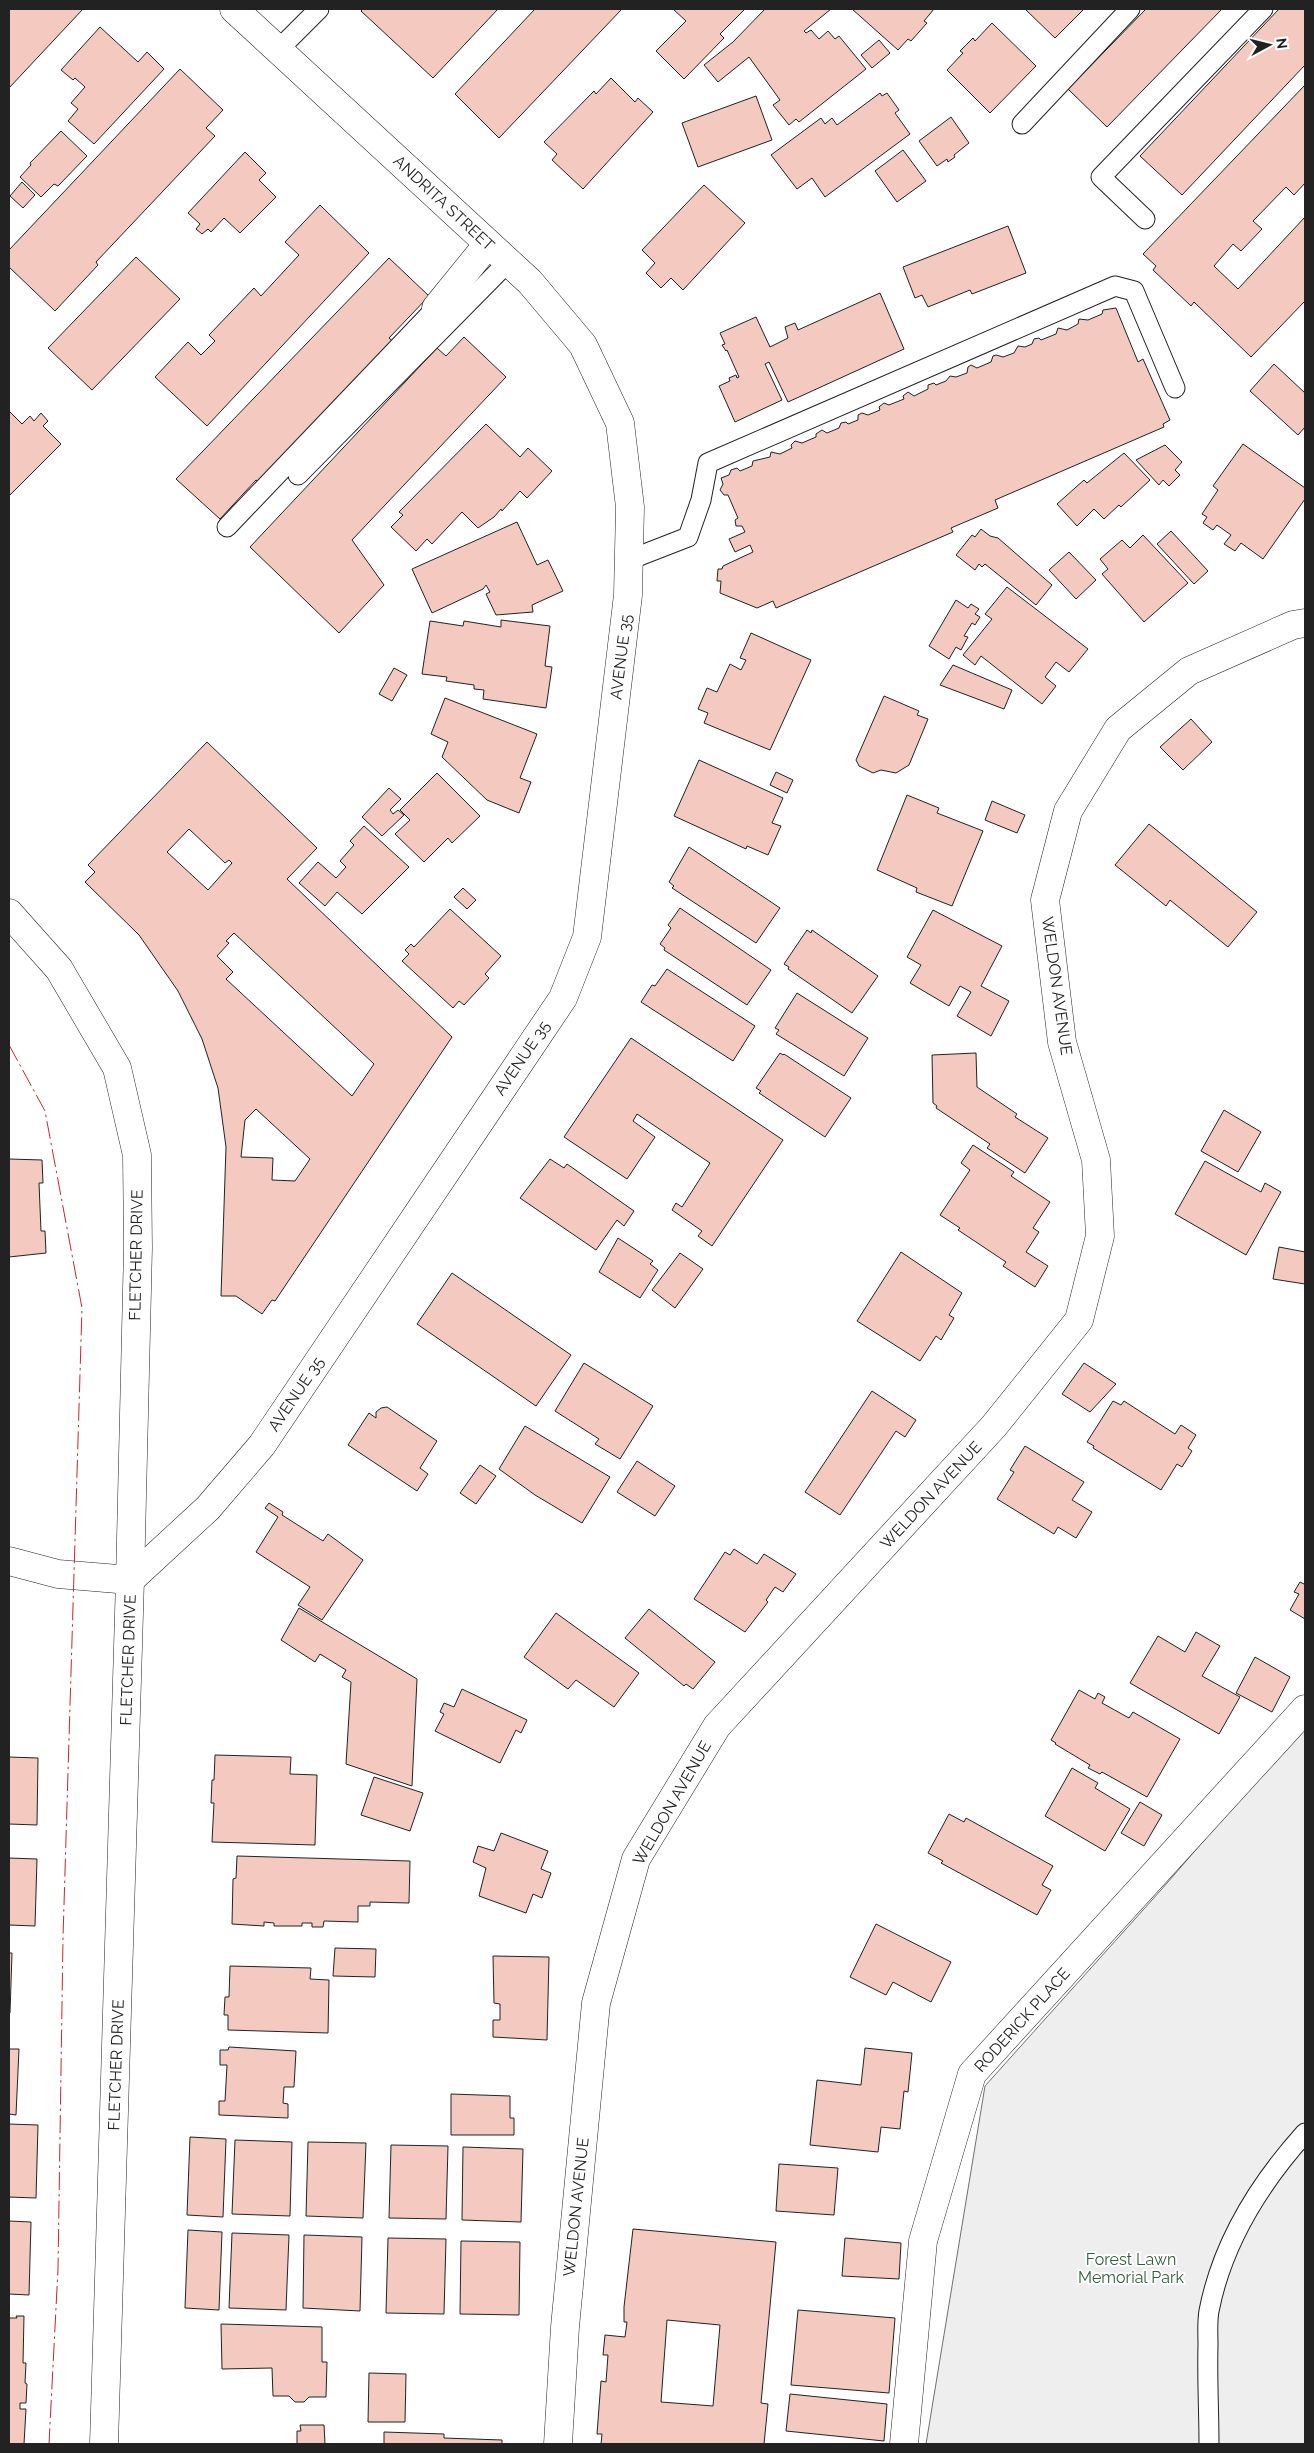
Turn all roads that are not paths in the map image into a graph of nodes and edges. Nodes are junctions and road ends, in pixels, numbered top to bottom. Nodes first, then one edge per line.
1 (234, 9) edge
2 (319, 9) edge
3 (1130, 9) edge
4 (1263, 9) edge
5 (278, 50) junction
6 (1022, 124) dead end
7 (1145, 219) dead end
8 (488, 244) junction
9 (508, 262) junction
10 (436, 308) joint
11 (1175, 388) dead end
12 (620, 422) joint
13 (298, 475) dead end
14 (227, 527) dead end
15 (629, 560) junction
16 (1305, 623) edge
17 (9, 913) edge
18 (9, 1561) edge
19 (130, 1580) junction
20 (1305, 1708) edge
21 (1305, 2133) edge
22 (104, 2444) edge
23 (558, 2444) edge
24 (904, 2444) edge
25 (1209, 2444) edge

1 - 5 street, ANDRITA STREET
2 - 5 lane
3 - 6 lane
4 - 7 lane
5 - 8 street, ANDRITA STREET
8 - 9 street, ANDRITA STREET
8 - 10 street
9 - 12 street, ANDRITA STREET
9 - 13 lane
10 - 14 lane
11 - 15 lane
12 - 15 street, AVENUE 35
15 - 19 street, AVENUE 35
16 - 23 street, WELDON AVENUE
17 - 19 street, FLETCHER DRIVE
18 - 19 street
19 - 22 street, FLETCHER DRIVE
20 - 24 street, RODERICK PLACE
21 - 25 lane

